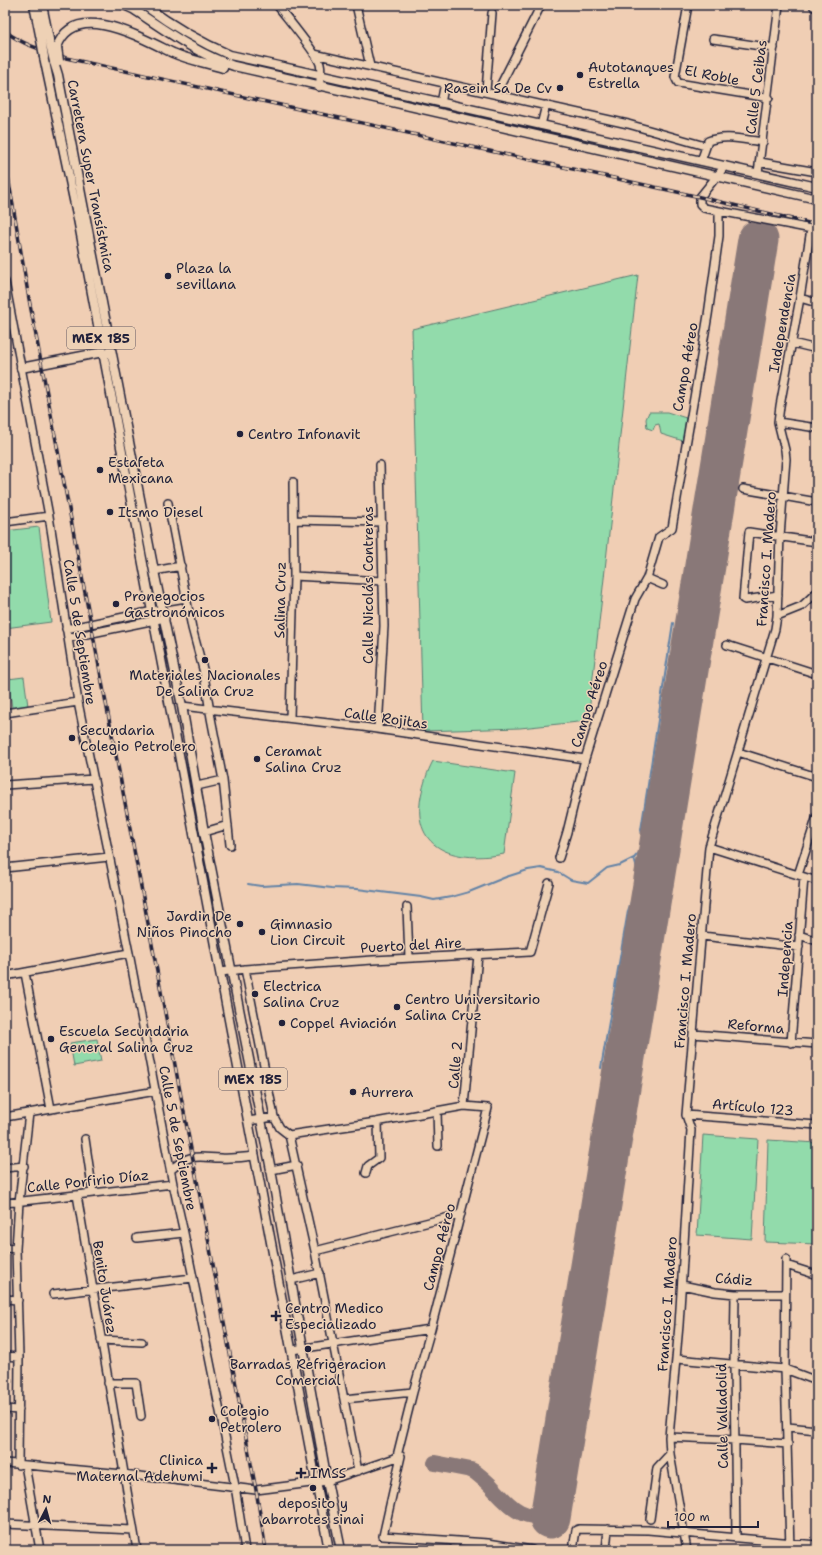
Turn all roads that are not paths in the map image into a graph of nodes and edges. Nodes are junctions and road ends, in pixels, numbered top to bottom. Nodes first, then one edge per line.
1 (34, 5) edge
2 (42, 5) edge
3 (124, 5) edge
4 (139, 5) edge
5 (144, 5) edge
6 (277, 5) edge
7 (356, 5) edge
8 (541, 5) edge
9 (688, 5) edge
10 (779, 5) edge
11 (151, 10) junction
12 (492, 13) dead end
13 (74, 18) dead end
14 (117, 20) dead end
15 (713, 39) dead end
16 (50, 45) junction
17 (774, 48) junction
18 (314, 54) junction
19 (370, 66) junction
20 (321, 77) junction
21 (280, 78) junction
22 (445, 83) junction
23 (319, 86) junction
24 (486, 91) junction
25 (496, 94) junction
26 (768, 98) junction
27 (441, 103) junction
28 (546, 105) junction
29 (541, 125) junction
30 (763, 142) junction
31 (705, 146) junction
32 (701, 161) junction
33 (760, 162) junction
34 (725, 166) junction
35 (817, 172) edge
36 (758, 173) junction
37 (717, 176) junction
38 (817, 187) edge
39 (817, 199) edge
40 (719, 211) junction
41 (814, 230) edge
42 (5, 282) edge
43 (800, 298) junction
44 (817, 303) edge
45 (8, 310) edge
46 (792, 343) junction
47 (817, 349) edge
48 (103, 352) junction
49 (112, 353) junction
50 (21, 368) junction
51 (778, 422) junction
52 (817, 428) edge
53 (380, 465) dead end
54 (293, 482) dead end
55 (743, 488) dead end
56 (784, 495) junction
57 (817, 502) edge
58 (168, 503) dead end
59 (49, 516) junction
60 (294, 520) junction
61 (5, 522) edge
62 (382, 522) junction
63 (780, 536) junction
64 (817, 542) edge
65 (181, 566) junction
66 (154, 571) junction
67 (294, 576) junction
68 (647, 578) junction
69 (383, 581) junction
70 (663, 585) dead end
71 (817, 592) edge
72 (778, 595) junction
73 (186, 598) junction
74 (162, 606) junction
75 (152, 612) junction
76 (777, 616) junction
77 (165, 618) junction
78 (154, 620) junction
79 (66, 629) junction
80 (68, 638) junction
81 (727, 645) dead end
82 (767, 658) junction
83 (817, 674) edge
84 (78, 702) junction
85 (182, 706) junction
86 (210, 710) junction
87 (5, 713) edge
88 (290, 718) junction
89 (378, 729) junction
90 (738, 752) junction
91 (585, 759) junction
92 (817, 777) edge
93 (94, 779) junction
94 (223, 780) junction
95 (5, 785) edge
96 (197, 786) junction
97 (817, 816) edge
98 (228, 825) junction
99 (204, 832) junction
100 (230, 845) dead end
101 (709, 847) junction
102 (109, 857) junction
103 (559, 858) dead end
104 (5, 868) edge
105 (801, 876) junction
106 (817, 881) edge
107 (549, 883) dead end
108 (407, 907) dead end
109 (799, 935) junction
110 (702, 936) junction
111 (817, 940) edge
112 (798, 946) junction
113 (129, 953) junction
114 (478, 955) junction
115 (409, 958) junction
116 (245, 969) junction
117 (232, 971) junction
118 (221, 972) junction
119 (24, 973) junction
120 (5, 976) edge
121 (693, 1034) junction
122 (791, 1043) junction
123 (817, 1044) edge
124 (156, 1091) junction
125 (464, 1106) junction
126 (51, 1109) junction
127 (436, 1111) junction
128 (30, 1113) junction
129 (686, 1114) junction
130 (5, 1117) edge
131 (274, 1117) junction
132 (261, 1119) junction
133 (248, 1121) junction
134 (378, 1122) junction
135 (817, 1125) edge
136 (289, 1135) junction
137 (85, 1139) dead end
138 (438, 1146) dead end
139 (255, 1156) junction
140 (24, 1166) junction
141 (297, 1166) junction
142 (5, 1168) edge
143 (171, 1170) junction
144 (271, 1170) junction
145 (366, 1173) dead end
146 (173, 1184) junction
147 (93, 1193) junction
148 (77, 1195) junction
149 (20, 1202) junction
150 (5, 1203) edge
151 (461, 1214) junction
152 (184, 1233) junction
153 (137, 1238) dead end
154 (5, 1248) edge
155 (16, 1249) junction
156 (315, 1251) junction
157 (320, 1273) junction
158 (817, 1275) edge
159 (193, 1278) junction
160 (291, 1280) junction
161 (682, 1285) junction
162 (93, 1291) junction
163 (53, 1294) dead end
164 (735, 1294) junction
165 (785, 1294) junction
166 (5, 1299) edge
167 (18, 1300) junction
168 (431, 1329) junction
169 (101, 1340) junction
170 (142, 1342) dead end
171 (332, 1343) junction
172 (304, 1348) junction
173 (292, 1350) junction
174 (5, 1356) edge
175 (19, 1357) junction
176 (677, 1359) junction
177 (734, 1365) junction
178 (785, 1369) junction
179 (817, 1381) edge
180 (108, 1384) junction
181 (413, 1392) junction
182 (344, 1399) junction
183 (5, 1409) edge
184 (19, 1410) junction
185 (141, 1416) dead end
186 (788, 1427) junction
187 (817, 1430) edge
188 (669, 1437) junction
189 (735, 1440) junction
190 (788, 1444) junction
191 (670, 1454) junction
192 (399, 1456) junction
193 (5, 1463) edge
194 (21, 1465) junction
195 (358, 1471) junction
196 (123, 1474) junction
197 (327, 1481) junction
198 (317, 1482) junction
199 (234, 1486) junction
200 (650, 1519) dead end
201 (5, 1524) edge
202 (36, 1526) junction
203 (608, 1529) junction
204 (133, 1530) junction
205 (685, 1533) junction
206 (736, 1537) junction
207 (455, 1541) junction
208 (817, 1545) edge
209 (790, 1546) edge
210 (512, 1549) edge
211 (40, 1550) edge
212 (137, 1550) edge
213 (245, 1550) edge
214 (329, 1550) edge
215 (341, 1550) edge
216 (455, 1550) edge
217 (532, 1550) edge
218 (572, 1550) edge
219 (606, 1550) edge
220 (687, 1550) edge

1 - 16 main road, Carretera Super Transístmica / MEX 185
2 - 16 main road, Carretera Super Transístmica / MEX 185
3 - 21 main road
4 - 11 main road
5 - 11 main road
6 - 18 street
7 - 19 street
8 - 25 street
9 - 26 street, El Roble
10 - 17 street, Calle 5 Ceibas
11 - 20 main road
12 - 24 street
13 - 16 main road
14 - 21 main road
15 - 17 street
16 - 48 main road, Carretera Super Transístmica / MEX 185, bridge
16 - 49 main road, Carretera Super Transístmica / MEX 185, bridge
17 - 26 street, Calle 5 Ceibas
18 - 19 street
18 - 20 street
19 - 22 street
20 - 23 street
20 - 27 main road
21 - 23 main road
22 - 24 street
22 - 27 street
23 - 37 main road
24 - 25 street
25 - 28 street
26 - 30 street, Calle 5 Ceibas
27 - 29 main road
28 - 29 street
28 - 31 street
29 - 32 main road
30 - 31 street
30 - 33 street, Calle 5 Ceibas
31 - 32 street
32 - 34 main road
33 - 35 street
33 - 36 street, Calle 5 Ceibas
34 - 36 main road
34 - 37 street
36 - 38 main road
37 - 39 main road
37 - 40 street
40 - 41 street
40 - 68 street, Campo Aéreo
41 - 43 street, Independencia
42 - 45 street, Calle 5 de Septiembre
43 - 44 street
43 - 46 street, Independencia
45 - 50 street, Calle 5 de Septiembre
46 - 47 street
46 - 51 street, Independencia
48 - 49 main road, MEX 185
48 - 50 main road, MEX 185
48 - 75 main road, MEX 185
49 - 66 main road, Carretera Super Transístmica / MEX 185
50 - 59 street, Calle 5 de Septiembre
51 - 52 street
51 - 56 street, Francisco I. Madero
53 - 62 street, Calle Nicolás Contreras
54 - 60 street, Salina Cruz
55 - 56 street
56 - 57 street
56 - 63 street, Francisco I. Madero
58 - 65 street
59 - 61 street
59 - 79 street, Calle 5 de Septiembre
60 - 62 street
60 - 67 street, Salina Cruz
62 - 69 street, Calle Nicolás Contreras
63 - 64 street
63 - 72 street, Francisco I. Madero
63 - 72 street
65 - 66 street
65 - 73 street
66 - 74 main road, Carretera Super Transístmica / MEX 185
67 - 69 street
67 - 88 street, Salina Cruz
68 - 70 street
68 - 91 street, Campo Aéreo
69 - 89 street, Calle Nicolás Contreras
71 - 76 street
72 - 76 street, Francisco I. Madero
73 - 74 street
73 - 86 street
74 - 75 street
74 - 77 main road, Carretera Super Transístmica / MEX 185
75 - 78 main road, MEX 185
75 - 79 street
76 - 82 street, Francisco I. Madero
77 - 78 street
77 - 85 main road, Carretera Super Transístmica / MEX 185
78 - 80 street
78 - 118 main road, MEX 185
79 - 80 street, Calle 5 de Septiembre
80 - 84 street, Calle 5 de Septiembre
81 - 82 street
82 - 83 street
82 - 90 street, Francisco I. Madero
84 - 87 street
84 - 93 street, Calle 5 de Septiembre
85 - 86 street, Calle Rojitas
85 - 96 main road, Carretera Super Transístmica / MEX 185
86 - 88 street, Calle Rojitas
86 - 94 street
88 - 89 street, Calle Rojitas
89 - 91 street, Calle Rojitas
90 - 92 street
90 - 101 street, Francisco I. Madero
91 - 103 street, Campo Aéreo
93 - 95 street
93 - 102 street, Calle 5 de Septiembre
94 - 96 street
94 - 98 street
96 - 99 main road, Carretera Super Transístmica / MEX 185
97 - 105 street, Indepencia
98 - 99 street
98 - 100 street
99 - 117 main road, Carretera Super Transístmica / MEX 185
101 - 105 street
101 - 110 street, Francisco I. Madero
102 - 104 street
102 - 113 street, Calle 5 de Septiembre
105 - 106 street
105 - 109 street, Indepencia
107 - 114 street, Puerto del Aire
108 - 115 street
109 - 111 street
109 - 112 street, Indepencia
110 - 112 street
110 - 121 street, Francisco I. Madero
112 - 122 street, Indepencia
113 - 119 street
113 - 124 street, Calle 5 de Septiembre
114 - 115 street, Puerto del Aire
114 - 125 street, Calle 2
115 - 116 street, Puerto del Aire
116 - 117 street, Puerto del Aire
116 - 131 street
117 - 118 street, Puerto del Aire
117 - 132 main road, Carretera Super Transístmica / MEX 185
118 - 133 main road, MEX 185
119 - 120 street
119 - 126 street
121 - 122 street, Reforma
121 - 129 street, Francisco I. Madero
122 - 123 street, Reforma
124 - 126 street
124 - 143 street, Calle 5 de Septiembre
125 - 127 street
125 - 151 street, Campo Aéreo
126 - 128 street
127 - 134 street
127 - 138 street
128 - 130 street
128 - 140 street
129 - 135 street, Artículo 123
129 - 161 street, Francisco I. Madero
131 - 132 street
131 - 136 street
132 - 133 street
132 - 144 main road, Carretera Super Transístmica / MEX 185
133 - 139 main road, MEX 185
134 - 136 street
134 - 145 street
136 - 141 street
137 - 147 street
139 - 143 street
139 - 173 main road, MEX 185
140 - 142 street
140 - 149 street
141 - 144 street
141 - 156 street
143 - 146 street, Calle 5 de Septiembre
144 - 160 main road, Carretera Super Transístmica / MEX 185
146 - 147 street, Calle Porfirio Díaz
146 - 152 street, Calle 5 de Septiembre
147 - 148 street, Calle Porfirio Díaz
148 - 149 street, Calle Porfirio Díaz
148 - 162 street, Benito Juárez
149 - 150 street, Calle Porfirio Díaz
149 - 155 street
151 - 156 street
151 - 168 street, Campo Aéreo
152 - 153 street
152 - 159 street, Calle 5 de Septiembre
154 - 155 street
155 - 167 street
156 - 157 street
157 - 160 street
157 - 171 street
158 - 165 street
159 - 162 street
159 - 199 street, Calle 5 de Septiembre
160 - 172 main road, Carretera Super Transístmica / MEX 185
161 - 164 street, Cádiz
161 - 176 street, Francisco I. Madero
162 - 163 street
162 - 169 street, Benito Juárez
164 - 165 street, Cádiz
164 - 177 street, Calle Valladolid
165 - 178 street
166 - 167 street
167 - 175 street
168 - 171 street
168 - 181 street, Campo Aéreo
169 - 170 street
169 - 180 street, Benito Juárez
171 - 172 street
171 - 182 street
172 - 173 street
172 - 197 main road, Carretera Super Transístmica / MEX 185
173 - 198 main road, MEX 185
174 - 175 street
175 - 184 street
176 - 177 street
176 - 188 street, Francisco I. Madero
177 - 178 street
177 - 189 street, Calle Valladolid
178 - 179 street
178 - 186 street
180 - 185 street
180 - 196 street, Benito Juárez
181 - 182 street
181 - 192 street, Campo Aéreo
182 - 195 street
183 - 184 street
184 - 194 street
186 - 187 street
186 - 190 street
188 - 189 street
188 - 191 street, Francisco I. Madero
189 - 190 street
189 - 206 street, Calle Valladolid
190 - 209 street
191 - 200 street
191 - 205 street, Francisco I. Madero
192 - 195 street
192 - 207 street, Campo Aéreo
193 - 194 street
194 - 196 street
194 - 202 street
195 - 197 street
196 - 199 street
196 - 204 street, Benito Juárez
197 - 198 street
197 - 215 main road, Carretera Super Transístmica / MEX 185
198 - 199 street
198 - 214 main road, MEX 185
199 - 213 street, Calle 5 de Septiembre
201 - 202 street
202 - 204 street
202 - 211 street
203 - 205 street
203 - 218 street
203 - 219 street
204 - 212 street, Benito Juárez
205 - 206 street
205 - 220 street, Francisco I. Madero
206 - 209 street
207 - 210 street
207 - 216 street
208 - 209 street
210 - 217 street

